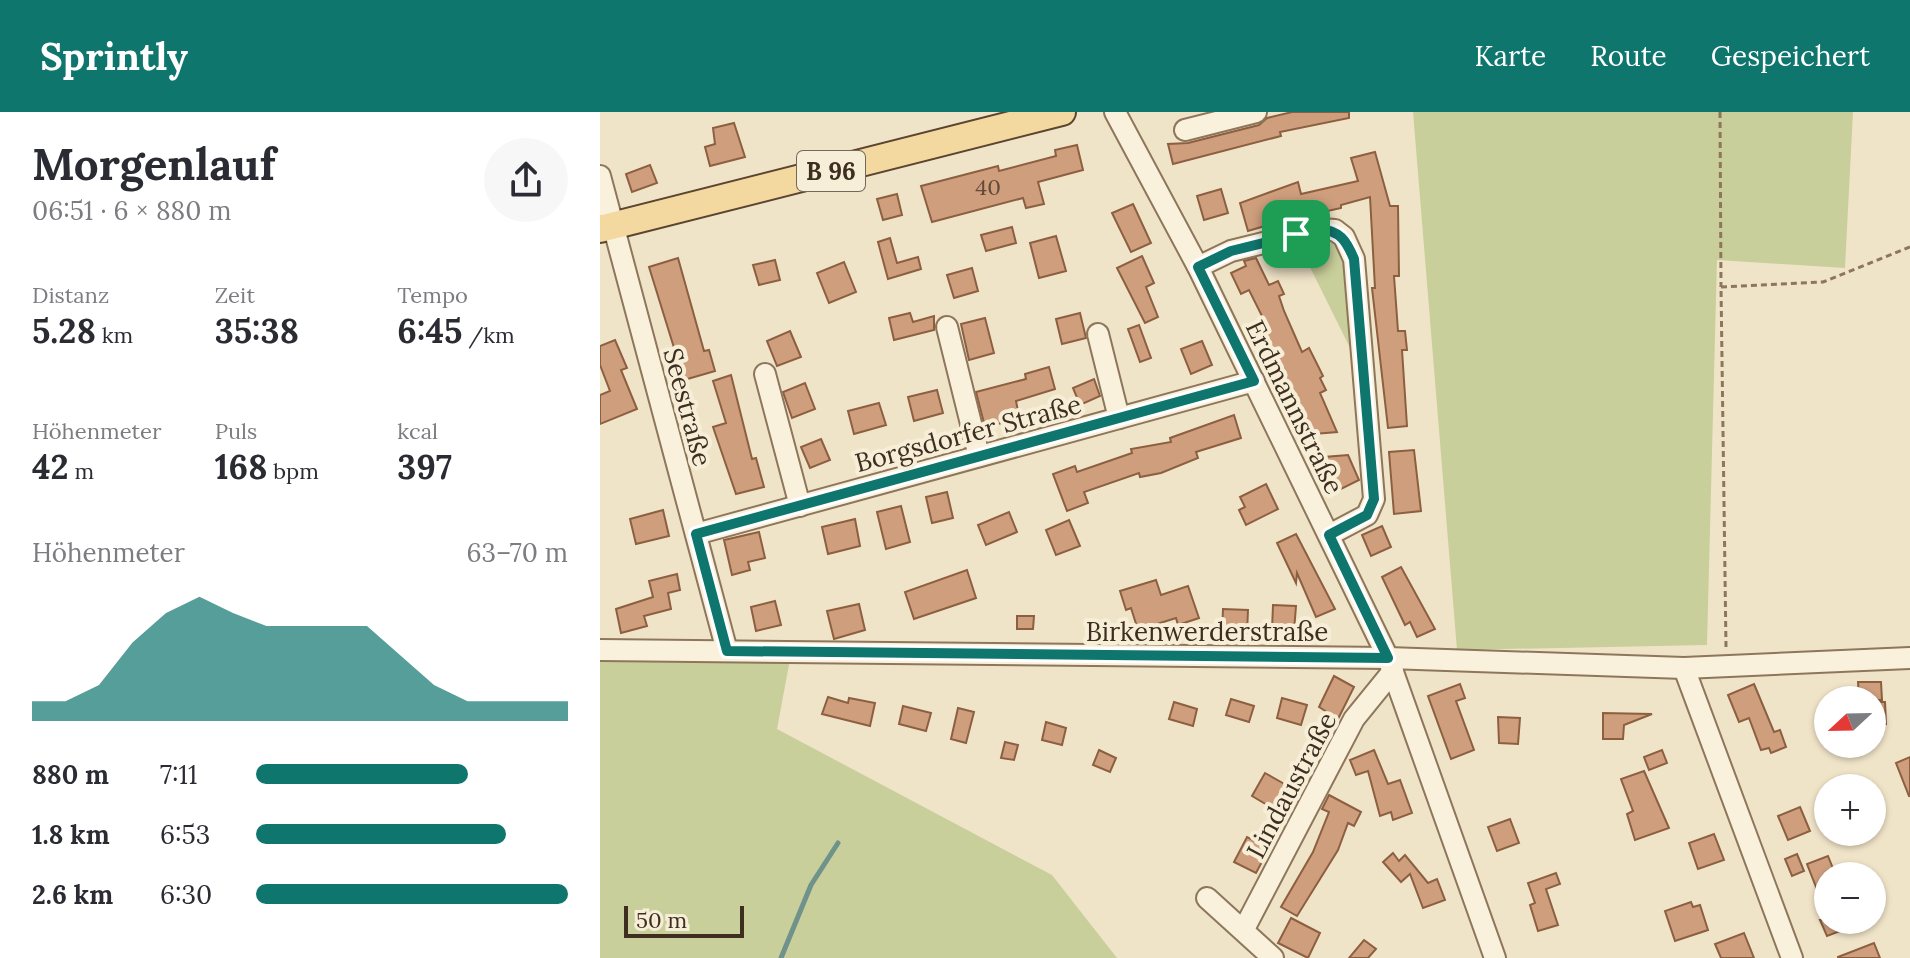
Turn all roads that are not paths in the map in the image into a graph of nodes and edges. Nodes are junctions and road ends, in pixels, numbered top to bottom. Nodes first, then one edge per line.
1 (1062, 112) edge
2 (1115, 112) edge
3 (1256, 112) edge
4 (1207, 118) edge
5 (1185, 130) dead end
6 (600, 176) edge
7 (606, 227) edge
8 (1198, 267) junction
9 (947, 327) dead end
10 (1098, 334) dead end
11 (765, 374) dead end
12 (1254, 381) junction
13 (1119, 418) junction
14 (979, 456) junction
15 (800, 506) junction
16 (696, 534) junction
17 (1329, 535) junction
18 (600, 650) edge
19 (727, 651) junction
20 (1910, 658) edge
21 (1391, 665) junction
22 (1684, 668) junction
23 (1207, 898) dead end
24 (1244, 929) junction
25 (1273, 958) edge
26 (1495, 958) edge
27 (1792, 958) edge

1 - 7 main road, B 96
2 - 8 street, Erdmannstraße
3 - 4 street
4 - 5 street
6 - 7 street, Seestraße
7 - 16 street, Seestraße
8 - 12 street, Erdmannstraße
8 - 17 street
9 - 14 street
10 - 13 street
11 - 15 street
12 - 13 street, Borgsdorfer Straße
12 - 17 street, Erdmannstraße
13 - 14 street, Borgsdorfer Straße
14 - 15 street, Borgsdorfer Straße
15 - 16 street, Borgsdorfer Straße
16 - 19 street, Seestraße
17 - 21 street, Erdmannstraße
18 - 19 street, Birkenwerderstraße
19 - 21 street, Birkenwerderstraße
20 - 22 street, Birkenwerderstraße
21 - 22 street, Birkenwerderstraße
21 - 24 street, Lindaustraße
21 - 26 street, Erdmannstraße
22 - 27 street
23 - 24 street
24 - 25 street

